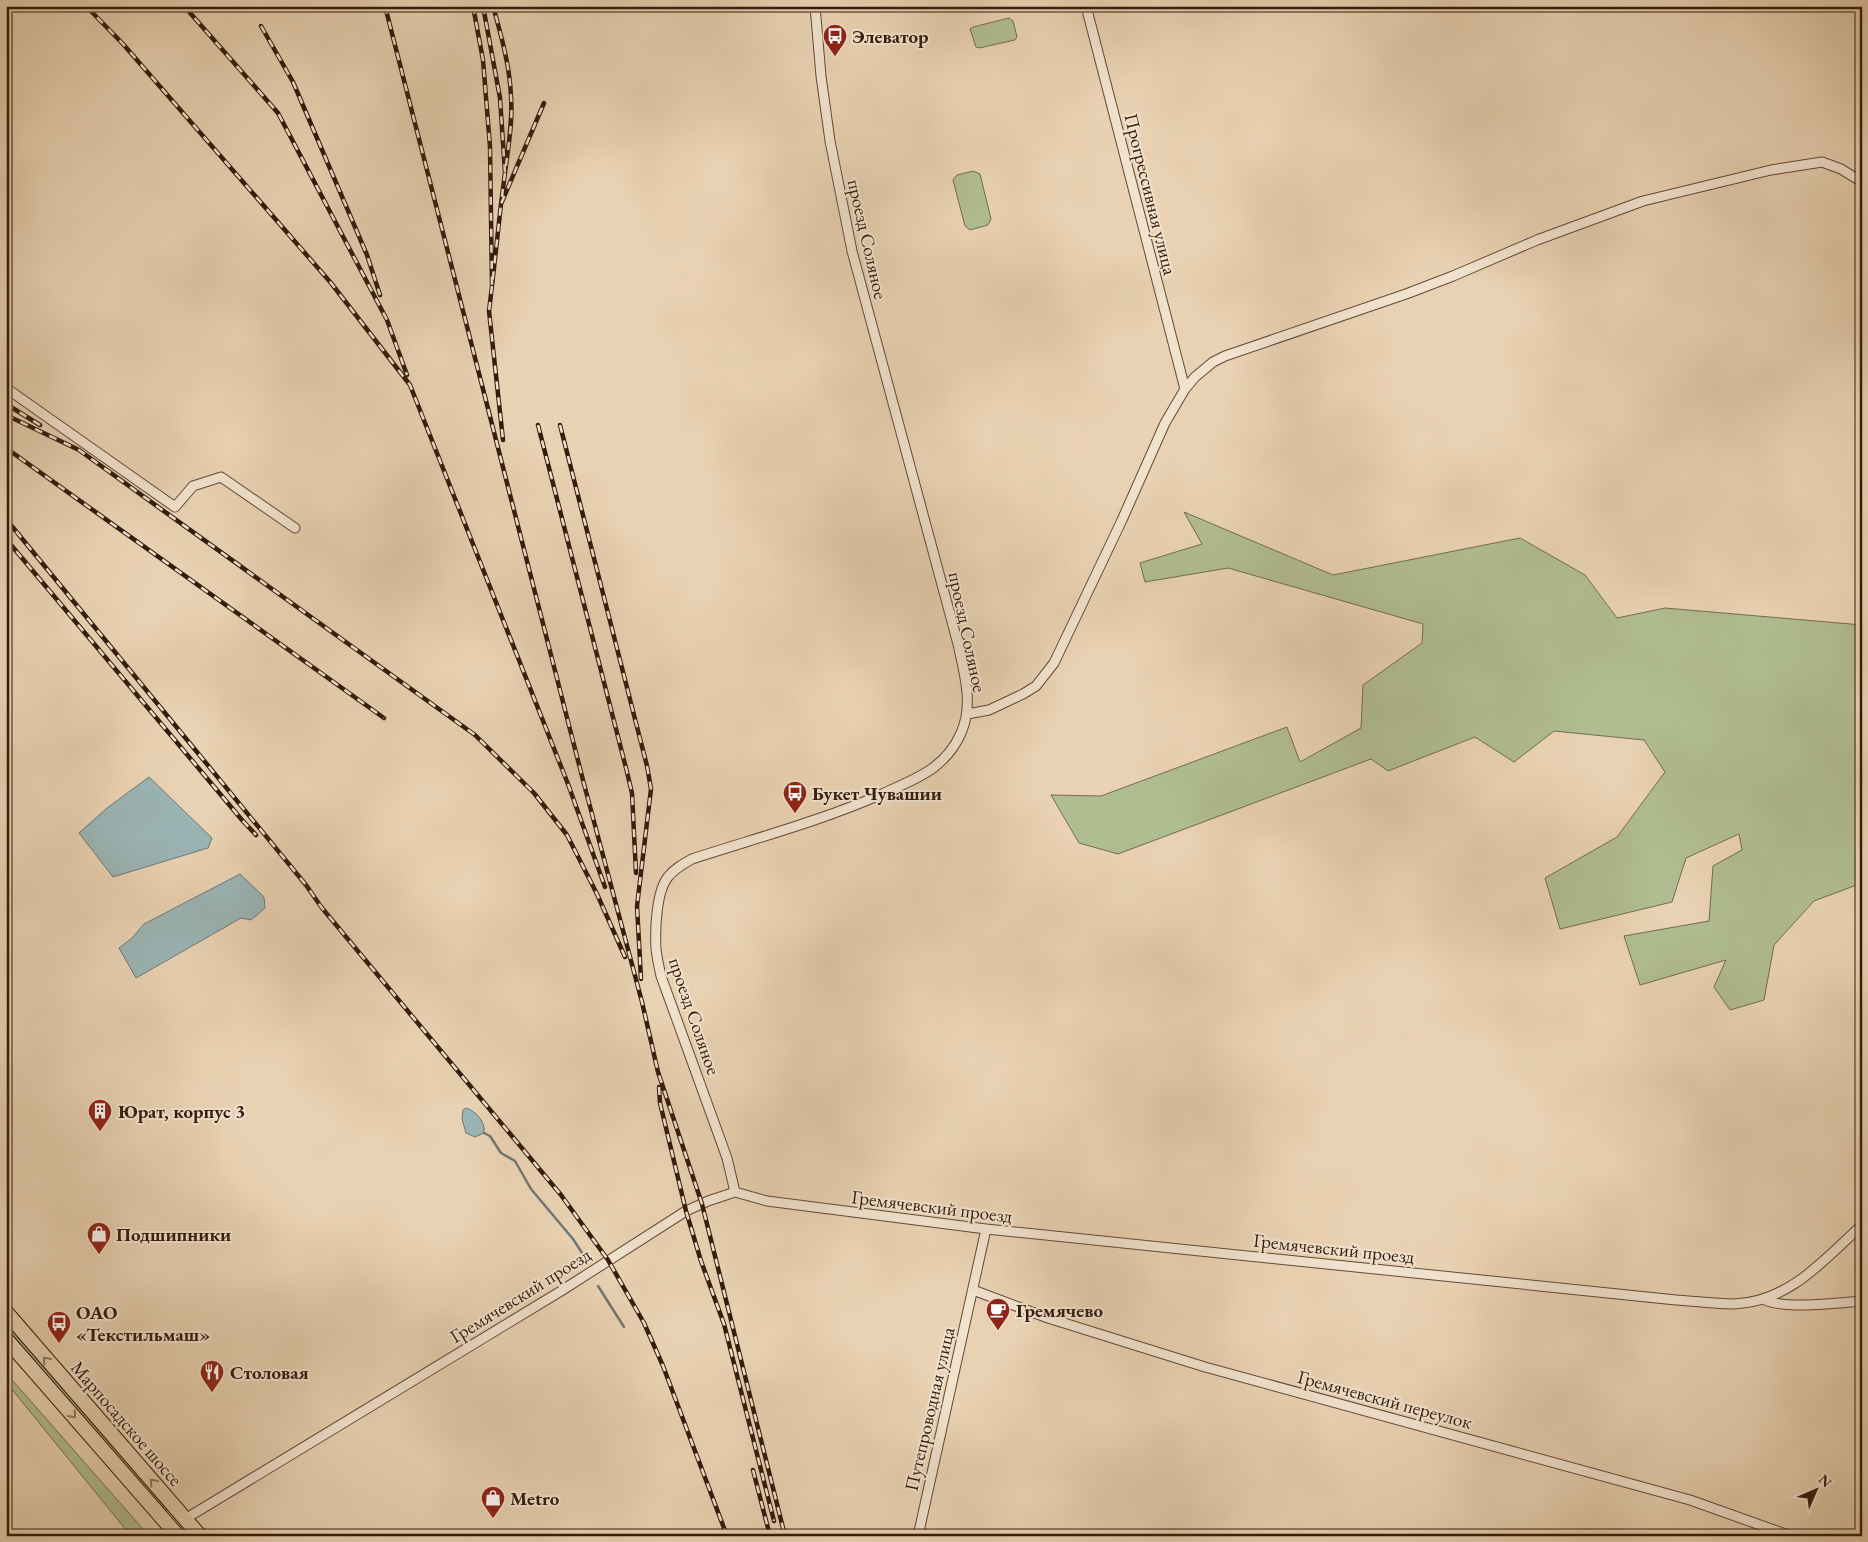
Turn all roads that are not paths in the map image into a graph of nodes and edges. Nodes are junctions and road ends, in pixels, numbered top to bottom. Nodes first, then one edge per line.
1 (815, 6) edge
2 (1086, 6) edge
3 (1862, 182) edge
4 (6, 388) edge
5 (1185, 389) junction
6 (295, 528) dead end
7 (967, 714) junction
8 (735, 1192) junction
9 (1862, 1225) edge
10 (986, 1229) junction
11 (973, 1290) junction
12 (1763, 1299) junction
13 (1862, 1301) edge
14 (6, 1312) edge
15 (6, 1339) edge
16 (185, 1519) junction
17 (174, 1531) edge
18 (200, 1536) edge
19 (918, 1536) edge
20 (1791, 1536) edge

1 - 7 street, проезд Соляное
2 - 5 street, Прогрессивная улица
3 - 5 street
4 - 6 street
5 - 7 street
7 - 8 street, проезд Соляное
8 - 10 street, Гремячевский проезд
8 - 16 street, Гремячевский проезд
9 - 12 street
10 - 11 street, Путепроводная улица
10 - 12 street, Гремячевский проезд
11 - 19 street, Путепроводная улица
11 - 20 street, Гремячевский переулок
12 - 13 street
16 -> 14 main road, Марпосадское шоссе
15 -> 17 main road, Марпосадское шоссе
16 - 17 main road
16 - 18 main road, Марпосадское шоссе

